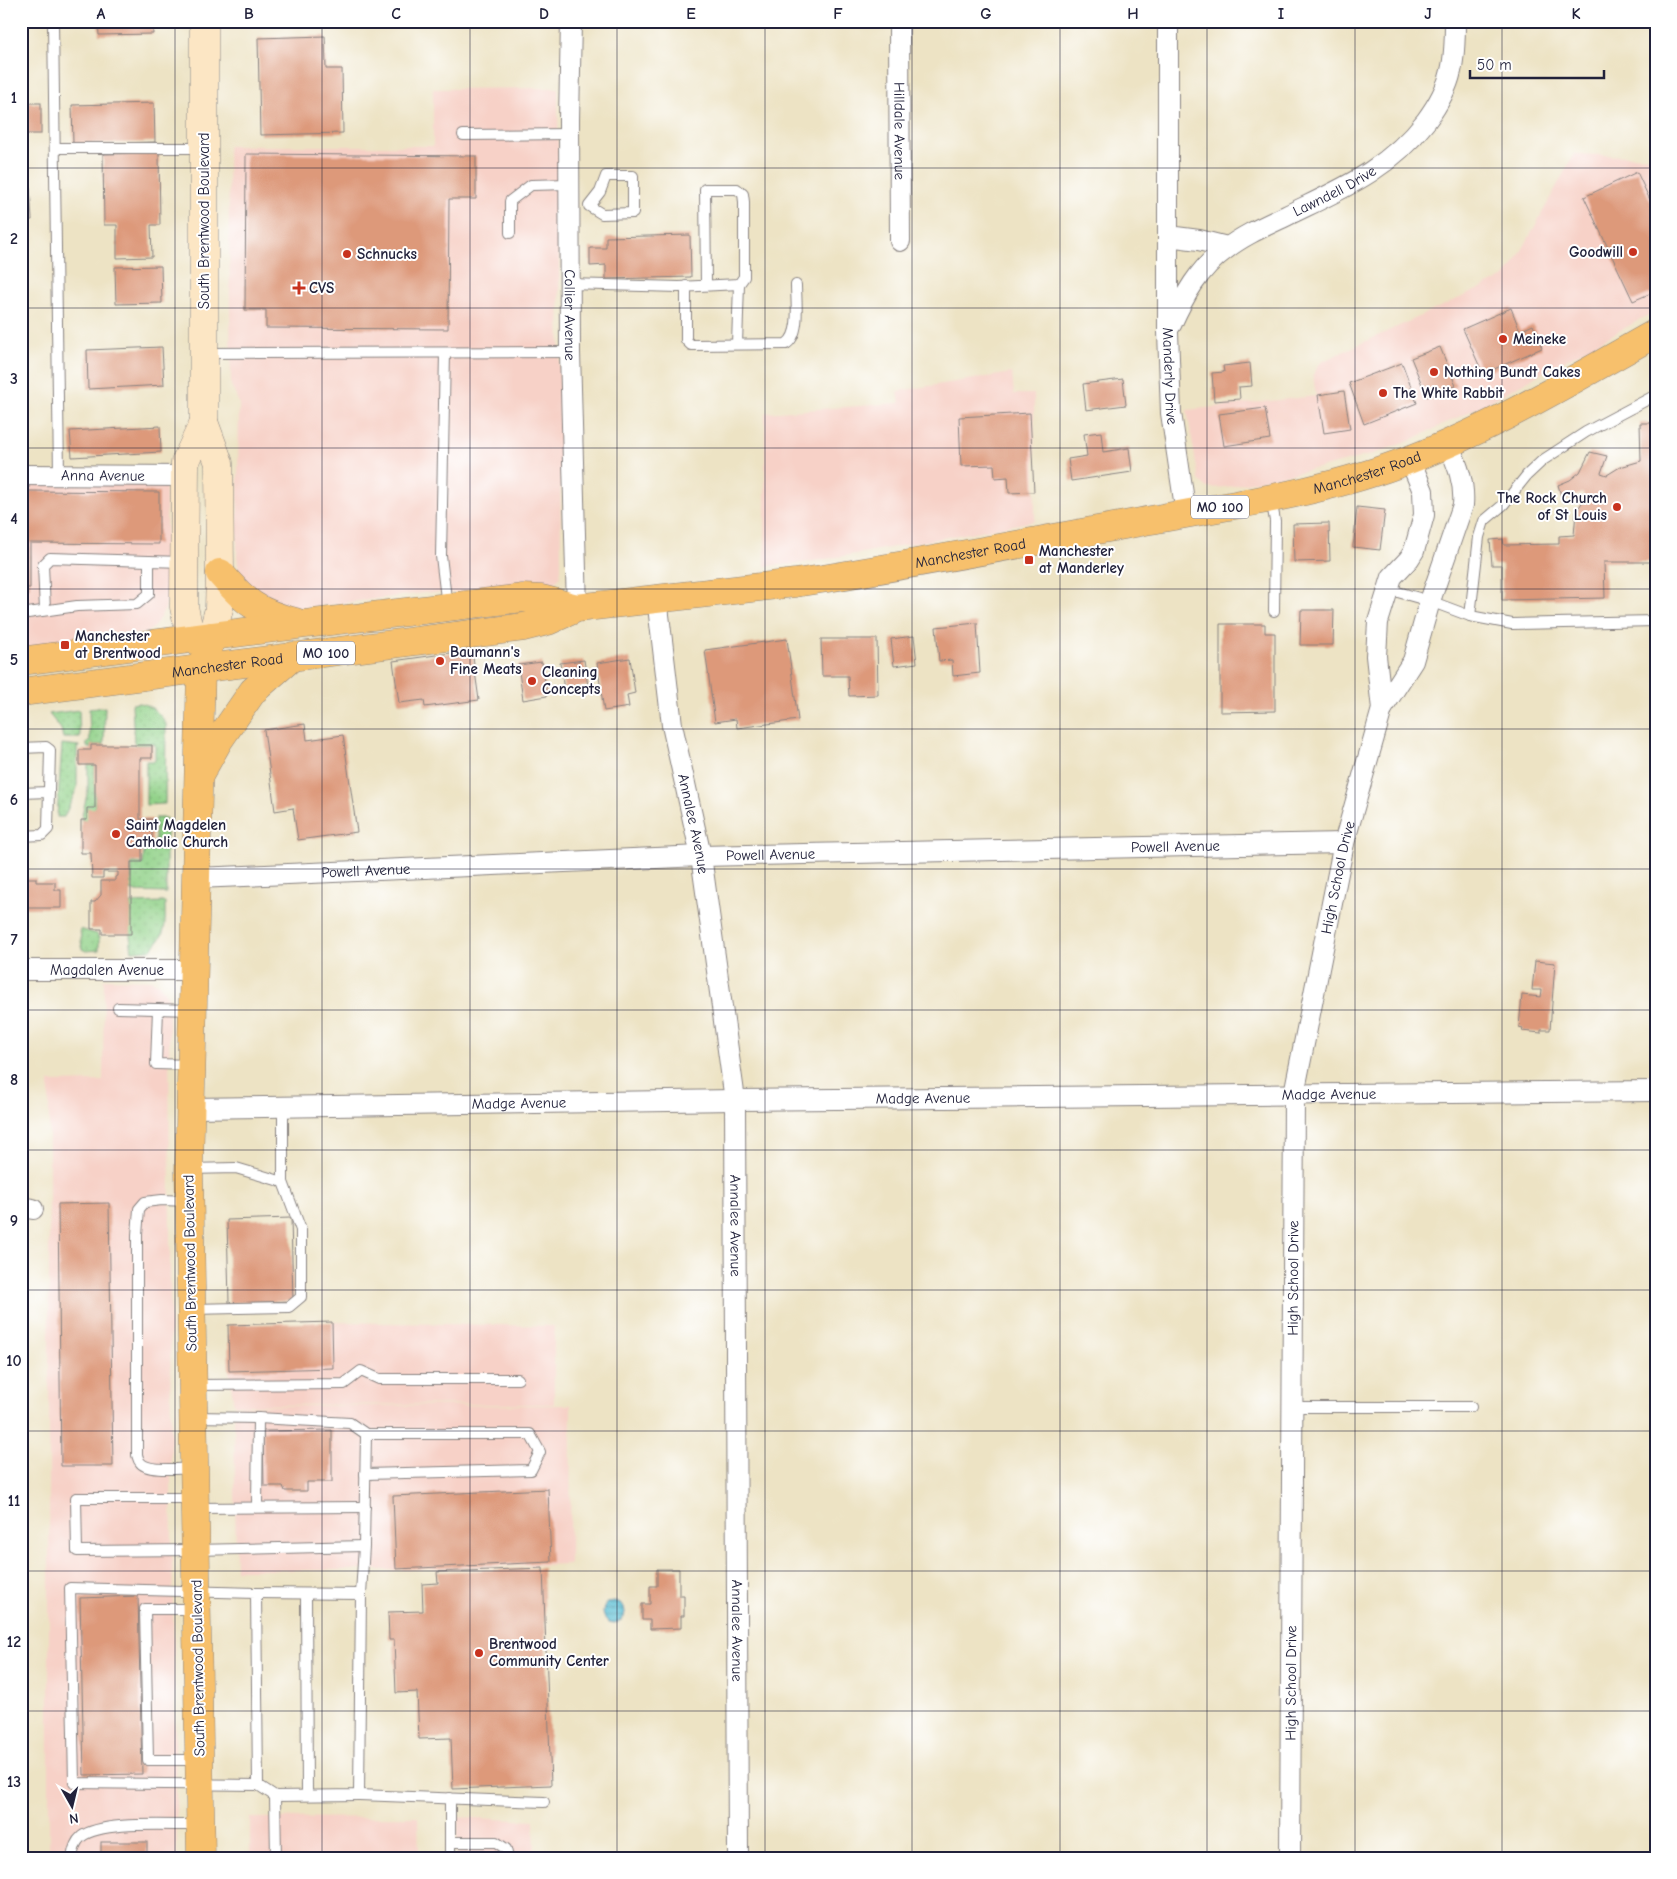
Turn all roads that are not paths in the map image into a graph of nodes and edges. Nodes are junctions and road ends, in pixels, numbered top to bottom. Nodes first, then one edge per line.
1 (53, 21) edge
2 (204, 21) edge
3 (571, 21) edge
4 (899, 21) edge
5 (1168, 21) edge
6 (1455, 21) edge
7 (463, 134) dead end
8 (569, 134) junction
9 (55, 148) junction
10 (203, 148) junction
11 (569, 184) junction
12 (579, 206) junction
13 (510, 233) dead end
14 (1168, 236) junction
15 (900, 241) dead end
16 (1227, 247) junction
17 (741, 280) junction
18 (570, 284) junction
19 (706, 284) junction
20 (796, 285) dead end
21 (686, 286) junction
22 (1168, 332) junction
23 (1656, 333) edge
24 (737, 344) junction
25 (445, 352) junction
26 (570, 352) junction
27 (205, 353) junction
28 (1656, 395) edge
29 (204, 422) junction
30 (1448, 444) junction
31 (1410, 460) junction
32 (21, 475) edge
33 (59, 475) junction
34 (185, 476) junction
35 (1271, 497) junction
36 (1186, 514) junction
37 (149, 561) junction
38 (184, 562) junction
39 (220, 573) junction
40 (1387, 589) junction
41 (657, 598) junction
42 (1430, 601) junction
43 (447, 608) junction
44 (577, 608) junction
45 (45, 610) junction
46 (1274, 611) dead end
47 (21, 614) edge
48 (1470, 616) junction
49 (1656, 621) edge
50 (304, 624) junction
51 (202, 637) junction
52 (293, 656) junction
53 (21, 661) edge
54 (201, 668) junction
55 (21, 692) edge
56 (1382, 709) junction
57 (21, 748) edge
58 (198, 777) junction
59 (49, 792) junction
60 (21, 793) edge
61 (21, 836) edge
62 (1344, 843) junction
63 (701, 856) junction
64 (197, 878) junction
65 (21, 970) edge
66 (193, 970) junction
67 (118, 1008) dead end
68 (158, 1009) junction
69 (193, 1010) junction
70 (192, 1065) junction
71 (1656, 1091) edge
72 (1294, 1094) junction
73 (735, 1100) junction
74 (283, 1107) junction
75 (191, 1108) junction
76 (189, 1169) junction
77 (283, 1182) junction
78 (189, 1202) junction
79 (191, 1309) junction
80 (518, 1379) dead end
81 (192, 1385) junction
82 (1293, 1407) junction
83 (1471, 1407) dead end
84 (193, 1417) junction
85 (258, 1418) junction
86 (366, 1434) junction
87 (194, 1468) junction
88 (365, 1474) junction
89 (194, 1503) junction
90 (257, 1507) junction
91 (365, 1507) junction
92 (364, 1546) junction
93 (195, 1550) junction
94 (256, 1593) junction
95 (306, 1594) junction
96 (361, 1594) junction
97 (196, 1600) junction
98 (199, 1772) junction
99 (258, 1785) junction
100 (359, 1795) junction
101 (275, 1796) junction
102 (306, 1796) junction
103 (450, 1798) junction
104 (544, 1802) dead end
105 (200, 1825) junction
106 (450, 1842) junction
107 (72, 1858) edge
108 (201, 1858) edge
109 (276, 1858) edge
110 (450, 1858) edge
111 (508, 1858) edge
112 (738, 1858) edge
113 (1290, 1858) edge

1 - 9 lane
2 - 10 main road, South Brentwood Boulevard
3 - 8 street, Collier Avenue
4 - 15 street, Hilldale Avenue
5 - 14 street, Manderly Drive
6 - 16 street, Lawndell Drive
7 - 8 lane
8 - 11 street, Collier Avenue
9 - 10 lane
9 - 33 lane
10 - 27 main road, South Brentwood Boulevard
11 - 12 street, Collier Avenue
11 - 13 lane
12 - 12 lane
12 - 18 street, Collier Avenue
14 - 16 street
14 - 22 street, Manderly Drive
16 - 22 street, Lawndell Drive
17 - 19 lane
17 - 19 lane
17 - 24 lane
18 - 21 lane
18 - 26 street, Collier Avenue
19 - 21 lane
20 - 24 lane
21 - 24 lane
22 - 36 street, Manderly Drive
23 - 30 main road, Manchester Road / MO 100
25 - 26 lane
25 - 27 lane
25 - 43 lane
26 - 44 street, Collier Avenue
27 - 29 main road, South Brentwood Boulevard
28 - 48 lane
29 - 34 main road, South Brentwood Boulevard
29 - 39 main road, South Brentwood Boulevard
30 - 31 main road, Manchester Road / MO 100
30 - 42 street, High School Drive
31 - 35 main road, Manchester Road / MO 100
31 - 40 street, High School Drive
32 - 33 street, Anna Avenue
33 - 34 street, Anna Avenue
34 - 38 main road, South Brentwood Boulevard
35 - 36 main road, Manchester Road / MO 100
35 - 46 lane
36 - 41 main road, Manchester Road / MO 100
37 - 38 lane
37 - 45 lane
37 - 45 lane
38 - 51 main road, South Brentwood Boulevard
39 - 50 main road
39 - 51 main road, South Brentwood Boulevard
40 - 42 lane
40 - 56 street, High School Drive
41 - 44 main road, Manchester Road / MO 100
41 - 63 street, Annalee Avenue
42 - 48 lane
42 - 56 street, High School Drive
43 - 44 main road, Manchester Road / MO 100
43 - 50 main road, Manchester Road / MO 100
44 - 52 main road, Manchester Road / MO 100
45 - 47 lane
48 - 49 lane
50 - 51 main road, Manchester Road / MO 100
51 - 53 main road, Manchester Road / MO 100
51 - 54 main road, South Brentwood Boulevard
52 - 54 main road, Manchester Road / MO 100
52 - 58 main road
54 - 55 main road, Manchester Road / MO 100
54 - 58 main road, South Brentwood Boulevard
56 - 62 street, High School Drive
57 - 59 lane
58 - 64 main road, South Brentwood Boulevard
59 - 60 lane
59 - 61 lane
62 - 63 street, Powell Avenue
62 - 72 street, High School Drive
63 - 64 street, Powell Avenue
63 - 73 street, Annalee Avenue
64 - 66 main road, South Brentwood Boulevard
65 - 66 street, Magdalen Avenue
66 - 69 main road, South Brentwood Boulevard
67 - 68 lane
68 - 69 lane
68 - 70 lane
69 - 70 main road, South Brentwood Boulevard
70 - 75 main road, South Brentwood Boulevard
71 - 72 street, Madge Avenue
72 - 73 street, Madge Avenue
72 - 82 street, High School Drive
73 - 74 street, Madge Avenue
73 - 112 street, Annalee Avenue
74 - 75 street, Madge Avenue
74 - 77 lane
75 - 76 main road, South Brentwood Boulevard
76 - 77 lane
76 - 78 main road, South Brentwood Boulevard
77 - 79 lane
78 - 79 main road, South Brentwood Boulevard
78 - 87 lane
79 - 81 main road, South Brentwood Boulevard
80 - 81 lane
81 - 84 main road, South Brentwood Boulevard
82 - 83 lane
82 - 113 street, High School Drive
84 - 85 lane
84 - 87 main road, South Brentwood Boulevard
85 - 86 lane
85 - 90 lane
86 - 88 lane
86 - 88 lane
87 - 89 main road, South Brentwood Boulevard
88 - 91 lane
89 - 90 lane
89 - 93 main road, South Brentwood Boulevard
89 - 93 lane
90 - 91 lane
91 - 92 lane
92 - 93 lane
92 - 96 lane
93 - 97 main road, South Brentwood Boulevard
94 - 95 lane
94 - 97 lane
94 - 99 lane
95 - 96 lane
95 - 102 lane
96 - 100 lane
97 - 98 main road, South Brentwood Boulevard
97 - 98 lane
97 - 98 lane
98 - 99 lane
98 - 105 main road, South Brentwood Boulevard
99 - 101 lane
100 - 102 lane
100 - 103 lane
101 - 102 lane
101 - 109 lane
103 - 104 lane
103 - 106 lane
105 - 107 lane
105 - 108 main road, South Brentwood Boulevard
106 - 110 lane
106 - 111 lane

